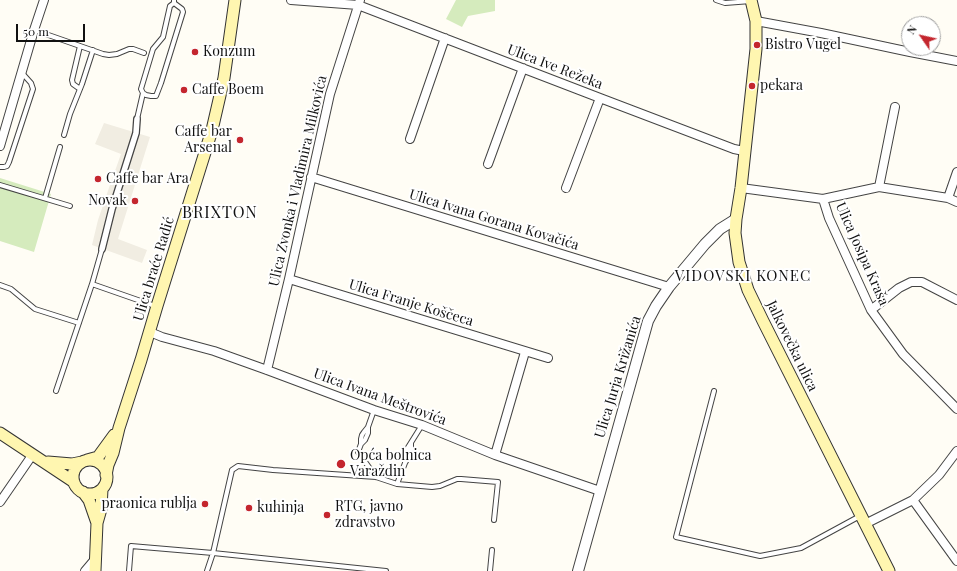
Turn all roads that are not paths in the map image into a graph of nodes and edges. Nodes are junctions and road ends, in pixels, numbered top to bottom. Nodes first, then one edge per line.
1 (44, 0) edge
2 (235, 0) edge
3 (291, 0) edge
4 (716, 0) edge
5 (751, 0) edge
6 (174, 2) edge
7 (359, 2) edge
8 (756, 22) junction
9 (34, 30) junction
10 (446, 38) junction
11 (80, 46) junction
12 (93, 50) junction
13 (144, 53) dead end
14 (957, 61) edge
15 (522, 68) junction
16 (22, 72) junction
17 (80, 89) junction
18 (143, 93) junction
19 (600, 98) junction
20 (896, 107) dead end
21 (137, 119) joint
22 (64, 135) dead end
23 (410, 139) dead end
24 (0, 146) edge
25 (60, 147) dead end
26 (744, 151) junction
27 (488, 164) dead end
28 (0, 167) edge
29 (957, 172) edge
30 (312, 177) junction
31 (0, 185) edge
32 (879, 187) junction
33 (566, 188) dead end
34 (741, 188) junction
35 (45, 198) junction
36 (948, 198) junction
37 (823, 199) junction
38 (957, 202) edge
39 (70, 206) dead end
40 (736, 219) junction
41 (102, 249) joint
42 (289, 279) junction
43 (92, 284) junction
44 (0, 285) edge
45 (669, 287) junction
46 (957, 300) edge
47 (157, 306) junction
48 (871, 310) junction
49 (79, 323) junction
50 (150, 332) junction
51 (525, 352) junction
52 (548, 358) dead end
53 (267, 370) junction
54 (56, 391) dead end
55 (714, 391) dead end
56 (957, 409) edge
57 (374, 410) junction
58 (422, 426) junction
59 (119, 428) junction
60 (0, 433) edge
61 (957, 450) edge
62 (33, 454) junction
63 (495, 455) junction
64 (44, 461) junction
65 (85, 461) junction
66 (106, 475) junction
67 (376, 477) junction
68 (74, 482) junction
69 (397, 484) junction
70 (102, 489) junction
71 (600, 491) junction
72 (83, 492) junction
73 (913, 500) junction
74 (0, 502) edge
75 (494, 520) dead end
76 (862, 520) junction
77 (97, 523) junction
78 (492, 550) dead end
79 (213, 553) junction
80 (96, 558) junction
81 (957, 561) edge
82 (373, 570) edge
83 (85, 571) edge
84 (95, 571) edge
85 (129, 571) edge
86 (208, 571) edge
87 (386, 571) edge
88 (490, 571) edge
89 (578, 571) edge
90 (889, 571) edge

1 - 9 street
2 - 47 main road, Ulica braće Radić
3 - 7 street, Ulica Ive Režeka
4 - 5 lane
5 - 8 main road, Jalkovečka ulica
6 - 18 lane
6 - 18 lane
7 - 10 street, Ulica Ive Režeka
7 - 30 street, Ulica Zvonka i Vladimira Milkovića
8 - 14 street
8 - 26 main road, Jalkovečka ulica
9 - 11 lane
9 - 16 street
10 - 15 street, Ulica Ive Režeka
10 - 23 street
11 - 12 lane
11 - 17 lane
12 - 13 lane
12 - 17 lane
15 - 19 street, Ulica Ive Režeka
15 - 27 street
16 - 24 street
16 - 28 lane
17 - 22 lane
18 - 21 lane
19 - 26 street, Ulica Ive Režeka
19 - 33 street
20 - 32 street
21 - 41 street
25 - 35 lane
26 - 34 main road, Jalkovečka ulica
29 - 36 street
30 - 42 street, Ulica Zvonka i Vladimira Milkovića
30 - 45 street, Ulica Ivana Gorana Kovačića
31 - 35 lane
32 - 36 street
32 - 37 street
34 - 37 street
34 - 40 main road, Jalkovečka ulica
35 - 39 lane
36 - 38 street
37 - 48 street, Ulica Josipa Kraša
40 - 45 street, Ulica Jurja Križanića
40 - 76 main road, Jalkovečka ulica
41 - 43 lane
42 - 51 street, Ulica Franje Koščeca
42 - 53 street, Ulica Zvonka i Vladimira Milkovića
43 - 47 lane
43 - 49 lane
44 - 49 lane
45 - 71 street, Ulica Jurja Križanića
46 - 48 street
47 - 50 main road, Ulica braće Radić
48 - 56 street, Ulica Josipa Kraša
49 - 54 lane
50 - 53 street, Ulica Ivana Meštrovića
50 - 59 main road, Ulica braće Radić
51 - 52 street, Ulica Franje Koščeca
51 - 63 street
53 - 57 street, Ulica Ivana Meštrovića
55 - 76 lane
57 - 58 street, Ulica Ivana Meštrovića
57 - 67 lane
58 - 63 street, Ulica Ivana Meštrovića
58 - 69 lane
59 - 65 main road, Ulica braće Radić
59 - 66 main road, Ulica braće Radić
60 - 62 main road
61 - 73 street
62 - 64 main road
62 - 74 street
63 - 71 street, Ulica Ivana Meštrovića
64 - 65 main road
64 - 68 main road
65 - 66 main road
65 - 68 main road
66 - 70 main road
67 - 69 lane
67 - 79 lane
68 - 72 main road
69 - 75 lane
70 - 72 main road
70 - 77 main road
71 - 89 street, Ulica Jurja Križanića
72 - 77 main road
73 - 76 street
73 - 81 street
76 - 90 main road, Jalkovečka ulica
77 - 80 main road
78 - 88 lane
79 - 82 lane
79 - 85 lane
79 - 86 lane
80 - 83 street
80 - 84 main road
82 - 87 lane

